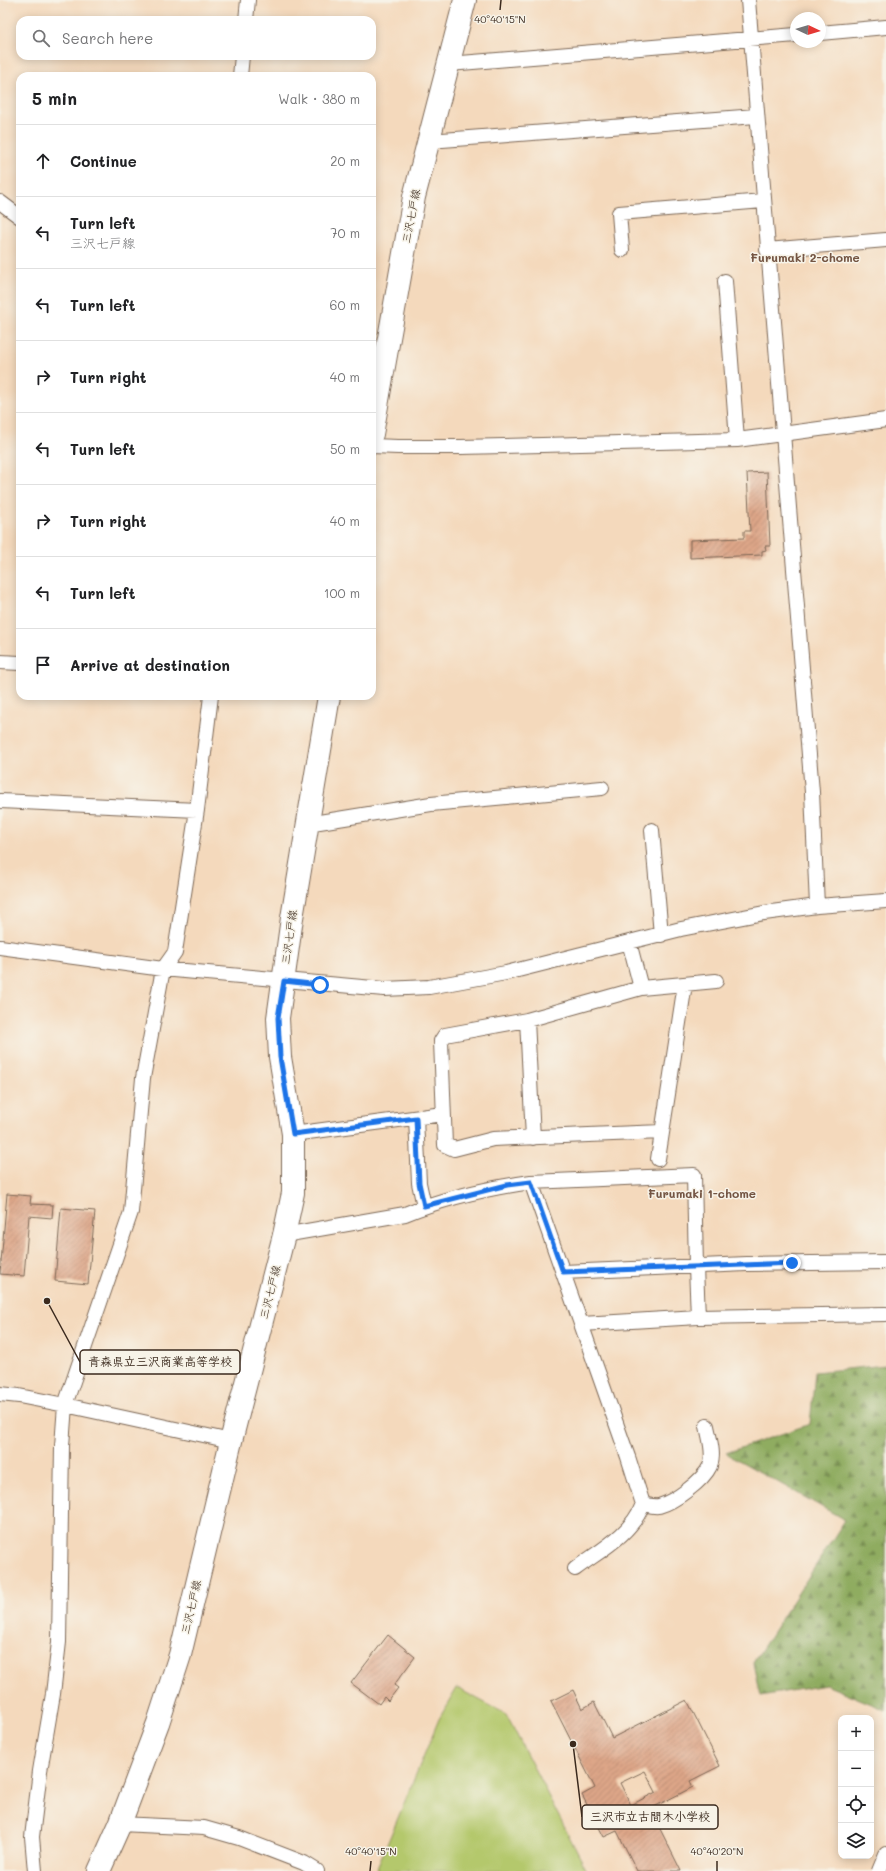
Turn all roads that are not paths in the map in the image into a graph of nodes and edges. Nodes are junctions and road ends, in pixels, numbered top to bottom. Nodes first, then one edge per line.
1 (248, 0) edge
2 (466, 0) edge
3 (748, 0) edge
4 (246, 16) edge
5 (886, 27) edge
6 (826, 32) edge
7 (790, 36) edge
8 (751, 39) junction
9 (242, 60) edge
10 (449, 64) junction
11 (240, 72) edge
12 (756, 116) junction
13 (429, 141) junction
14 (763, 201) junction
15 (0, 202) edge
16 (16, 214) edge
17 (886, 240) edge
18 (622, 250) dead end
19 (767, 250) junction
20 (725, 281) dead end
21 (376, 411) edge
22 (886, 420) edge
23 (782, 435) junction
24 (737, 440) junction
25 (376, 446) edge
26 (0, 662) edge
27 (16, 663) edge
28 (211, 700) edge
29 (328, 700) edge
30 (602, 788) dead end
31 (0, 801) edge
32 (197, 810) junction
33 (307, 824) junction
34 (652, 830) dead end
35 (886, 901) edge
36 (817, 906) junction
37 (661, 935) junction
38 (629, 942) junction
39 (0, 946) edge
40 (163, 969) junction
41 (284, 981) junction
42 (716, 981) dead end
43 (685, 984) junction
44 (641, 988) junction
45 (527, 1020) junction
46 (444, 1114) junction
47 (416, 1118) junction
48 (662, 1132) junction
49 (293, 1134) junction
50 (533, 1138) junction
51 (658, 1159) dead end
52 (531, 1182) junction
53 (424, 1206) junction
54 (284, 1235) junction
55 (886, 1262) edge
56 (696, 1267) junction
57 (563, 1272) junction
58 (886, 1314) edge
59 (698, 1318) junction
60 (582, 1324) junction
61 (0, 1394) edge
62 (65, 1405) junction
63 (707, 1426) dead end
64 (231, 1441) junction
65 (643, 1504) junction
66 (575, 1569) dead end
67 (120, 1824) junction
68 (886, 1854) edge
69 (35, 1871) edge
70 (99, 1871) edge
71 (317, 1871) edge
72 (879, 1871) edge

1 - 4 street
2 - 10 main road, 三沢七戸線
3 - 8 street
5 - 6 street
7 - 8 street
8 - 10 street
8 - 12 street
9 - 11 street
10 - 13 main road, 三沢七戸線
12 - 13 street
12 - 14 street
13 - 21 main road, 三沢七戸線
14 - 18 street
14 - 19 street
15 - 16 street
17 - 19 street
19 - 23 street
20 - 24 street
22 - 23 street
23 - 24 street
23 - 36 street
24 - 25 street
26 - 27 street
28 - 32 street
29 - 33 main road, 三沢七戸線
30 - 33 street
31 - 32 street
32 - 40 street
33 - 41 main road, 三沢七戸線
34 - 37 street
35 - 36 street
36 - 37 street
37 - 38 street
38 - 41 street
38 - 44 street
39 - 40 street
40 - 41 street
40 - 62 street
41 - 49 main road, 三沢七戸線
42 - 43 street
43 - 44 street
43 - 48 street
44 - 45 street
45 - 46 street
45 - 50 street
46 - 47 street
46 - 50 street
47 - 49 street
47 - 53 street
48 - 50 street
48 - 51 street
49 - 54 main road, 三沢七戸線
52 - 53 street
52 - 56 street
52 - 57 street
53 - 54 street
54 - 64 main road, 三沢七戸線
55 - 56 street
56 - 57 street
56 - 59 street
57 - 60 street
58 - 59 street
59 - 60 street
60 - 65 street
61 - 62 street
62 - 64 street
62 - 69 street
63 - 65 street
64 - 67 main road, 三沢七戸線
65 - 66 street
67 - 70 main road, 三沢七戸線
67 - 71 street
68 - 72 street

